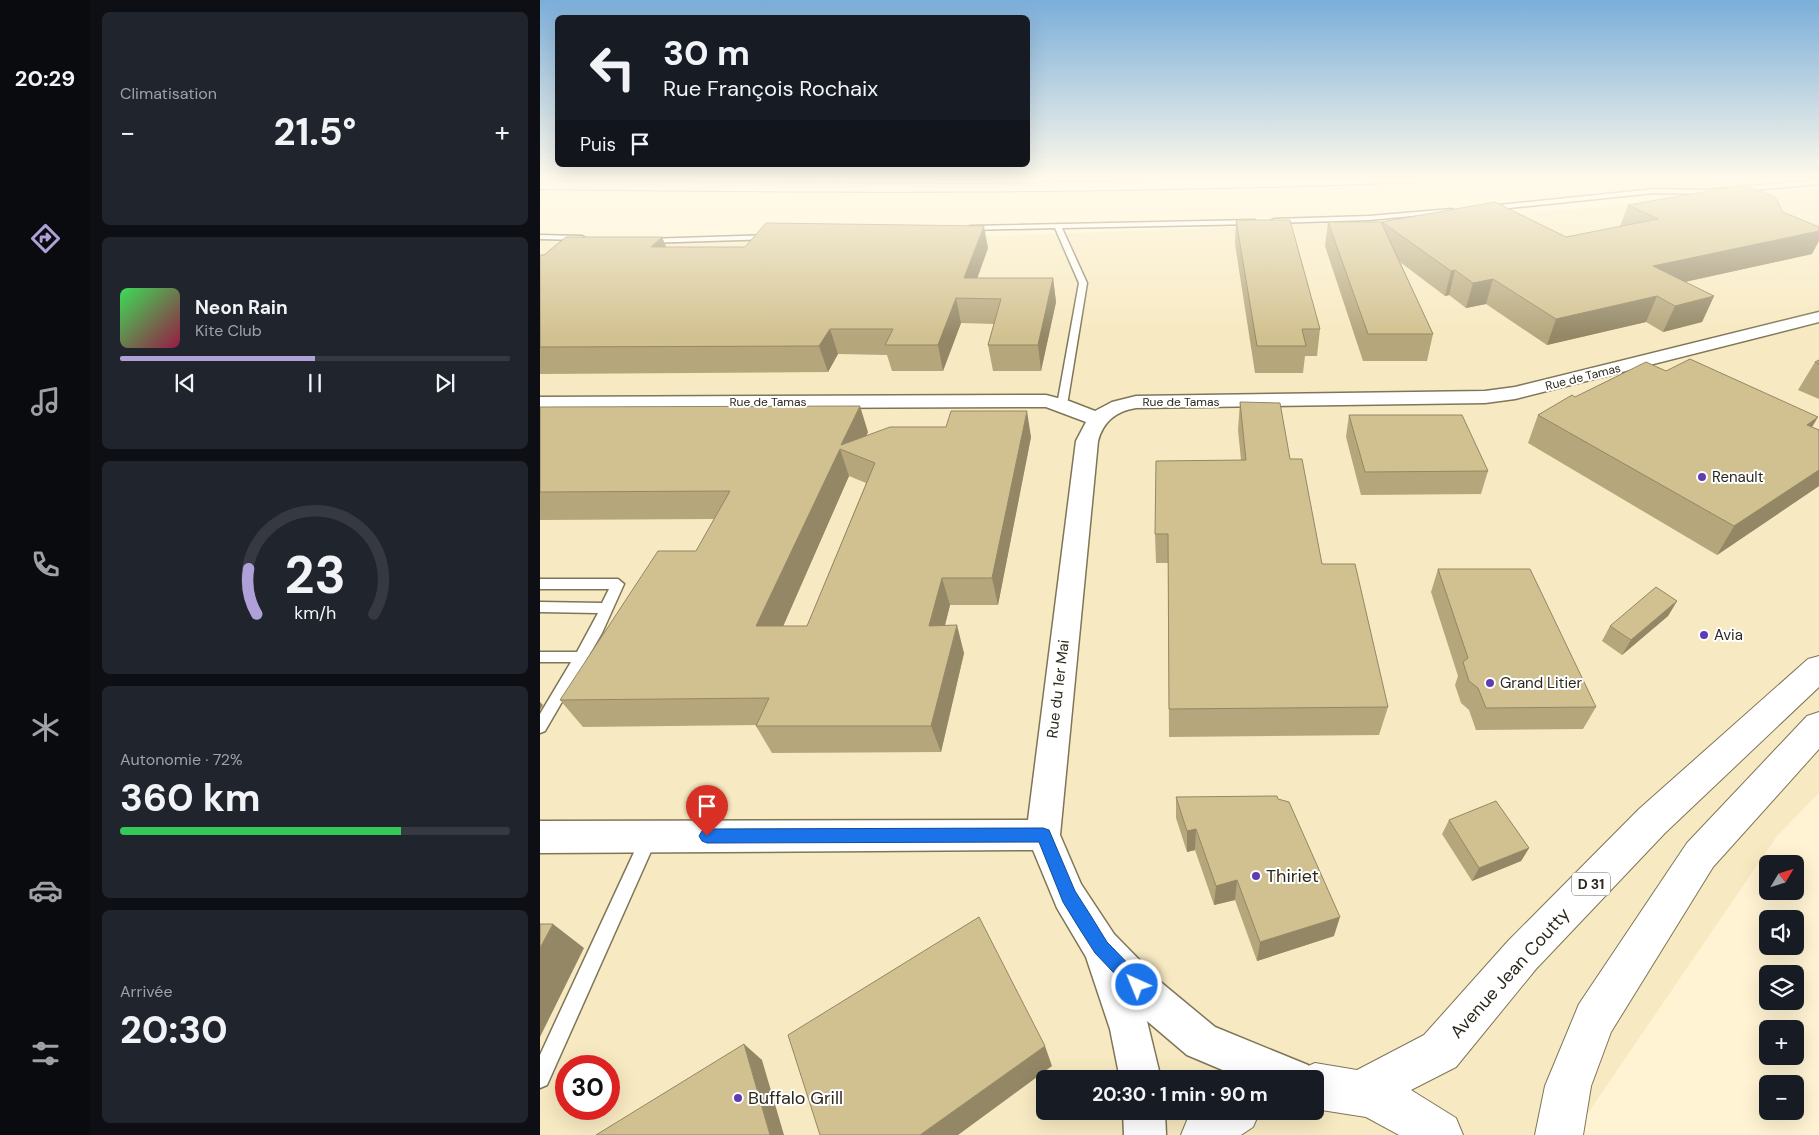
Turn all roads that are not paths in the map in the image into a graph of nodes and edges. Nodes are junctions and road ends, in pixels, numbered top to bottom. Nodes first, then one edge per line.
1 (1060, 231) edge
2 (540, 236) edge
3 (780, 236) edge
4 (588, 239) edge
5 (636, 241) edge
6 (1819, 317) edge
7 (540, 404) edge
8 (1062, 405) junction
9 (1096, 419) junction
10 (540, 584) edge
11 (540, 607) edge
12 (607, 608) junction
13 (540, 657) edge
14 (581, 657) junction
15 (1819, 668) edge
16 (1819, 726) edge
17 (540, 727) edge
18 (1043, 835) junction
19 (540, 837) edge
20 (649, 838) junction
21 (1101, 948) junction
22 (1139, 1070) edge
23 (1272, 1070) edge
24 (540, 1078) edge
25 (1324, 1086) edge
26 (1361, 1092) junction
27 (1144, 1120) edge
28 (1222, 1120) edge
29 (1145, 1135) edge
30 (1205, 1135) edge
31 (1439, 1135) edge
32 (1559, 1135) edge

1 - 8 lane
2 - 4 lane
3 - 5 lane
6 - 9 street, Rue de Tamas
7 - 8 street, Rue de Tamas
8 - 9 street, Rue de Tamas
9 - 18 street, Rue du 1er Mai
10 - 12 lane
11 - 12 lane
12 - 14 lane
13 - 14 lane
14 - 17 lane
15 - 26 main road, Avenue Jean Coutty / D 31
16 - 32 main road
18 - 20 street
18 - 21 street, Rue du 1er Mai
19 - 20 street
20 - 24 lane
21 - 22 street, Rue du 1er Mai
21 - 23 street, Rue du 1er Mai
25 - 26 main road
26 - 31 main road
27 - 29 street
28 - 30 main road

